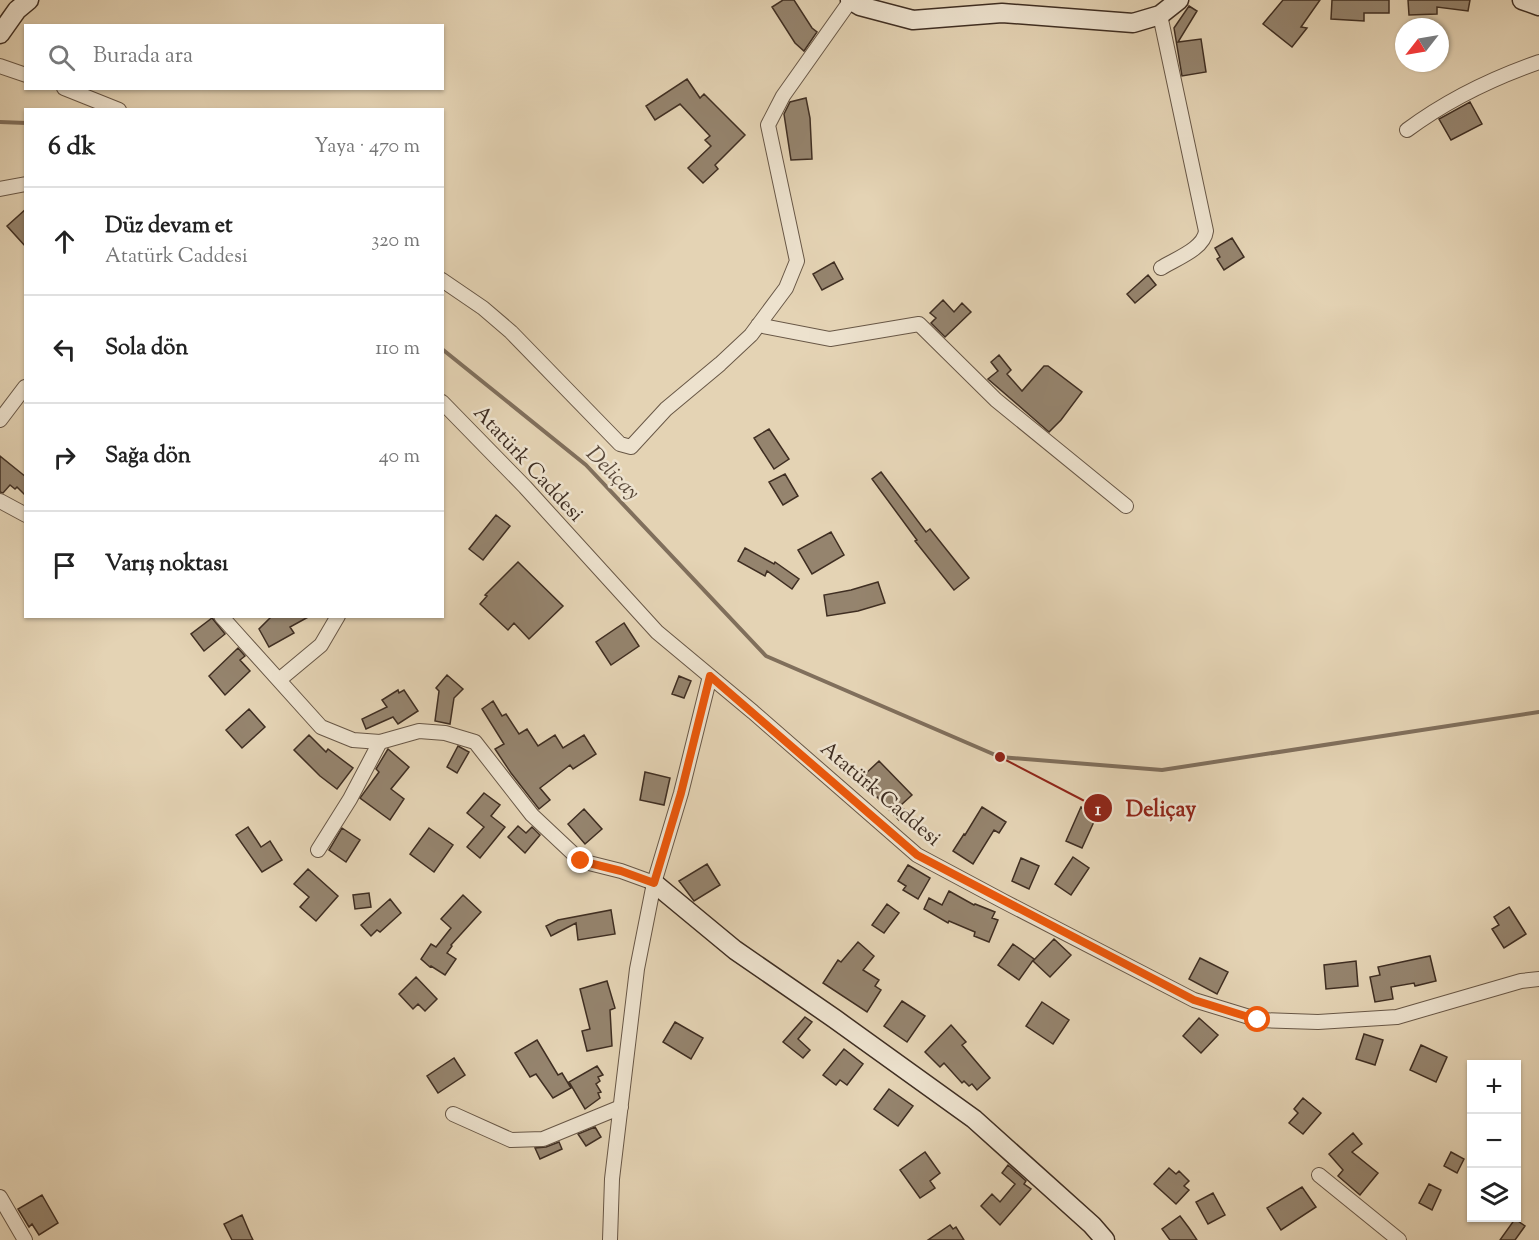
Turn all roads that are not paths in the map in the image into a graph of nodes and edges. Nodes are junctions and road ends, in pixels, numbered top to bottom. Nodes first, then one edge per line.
1 (29, 0) edge
2 (851, 0) edge
3 (1179, 0) edge
4 (1522, 0) edge
5 (1539, 6) edge
6 (1160, 15) junction
7 (0, 34) edge
8 (1539, 62) edge
9 (0, 66) edge
10 (24, 74) edge
11 (68, 90) edge
12 (114, 108) edge
13 (1407, 130) dead end
14 (24, 184) edge
15 (0, 189) edge
16 (1161, 268) dead end
17 (444, 281) edge
18 (758, 325) junction
19 (24, 388) edge
20 (444, 404) edge
21 (0, 420) edge
22 (0, 501) edge
23 (1126, 506) dead end
24 (24, 513) edge
25 (223, 618) edge
26 (337, 618) edge
27 (710, 676) junction
28 (279, 680) junction
29 (380, 742) junction
30 (318, 850) dead end
31 (654, 883) junction
32 (1539, 979) edge
33 (621, 1107) junction
34 (453, 1114) dead end
35 (1319, 1175) dead end
36 (0, 1197) edge
37 (25, 1240) edge
38 (610, 1240) edge
39 (1105, 1240) edge
40 (1399, 1240) edge

1 - 7 street
2 - 6 street
2 - 18 street
3 - 6 street
4 - 5 street
6 - 16 street
8 - 13 street
9 - 10 street
11 - 12 street
14 - 15 street
17 - 18 street
18 - 23 street
19 - 21 street
20 - 27 street, Atatürk Caddesi
22 - 24 street
25 - 28 street
26 - 28 street
27 - 31 street
27 - 32 street, Atatürk Caddesi
28 - 29 street
29 - 30 street
29 - 31 street
31 - 33 street
31 - 39 street
33 - 34 street
33 - 38 street
35 - 40 street
36 - 37 street

